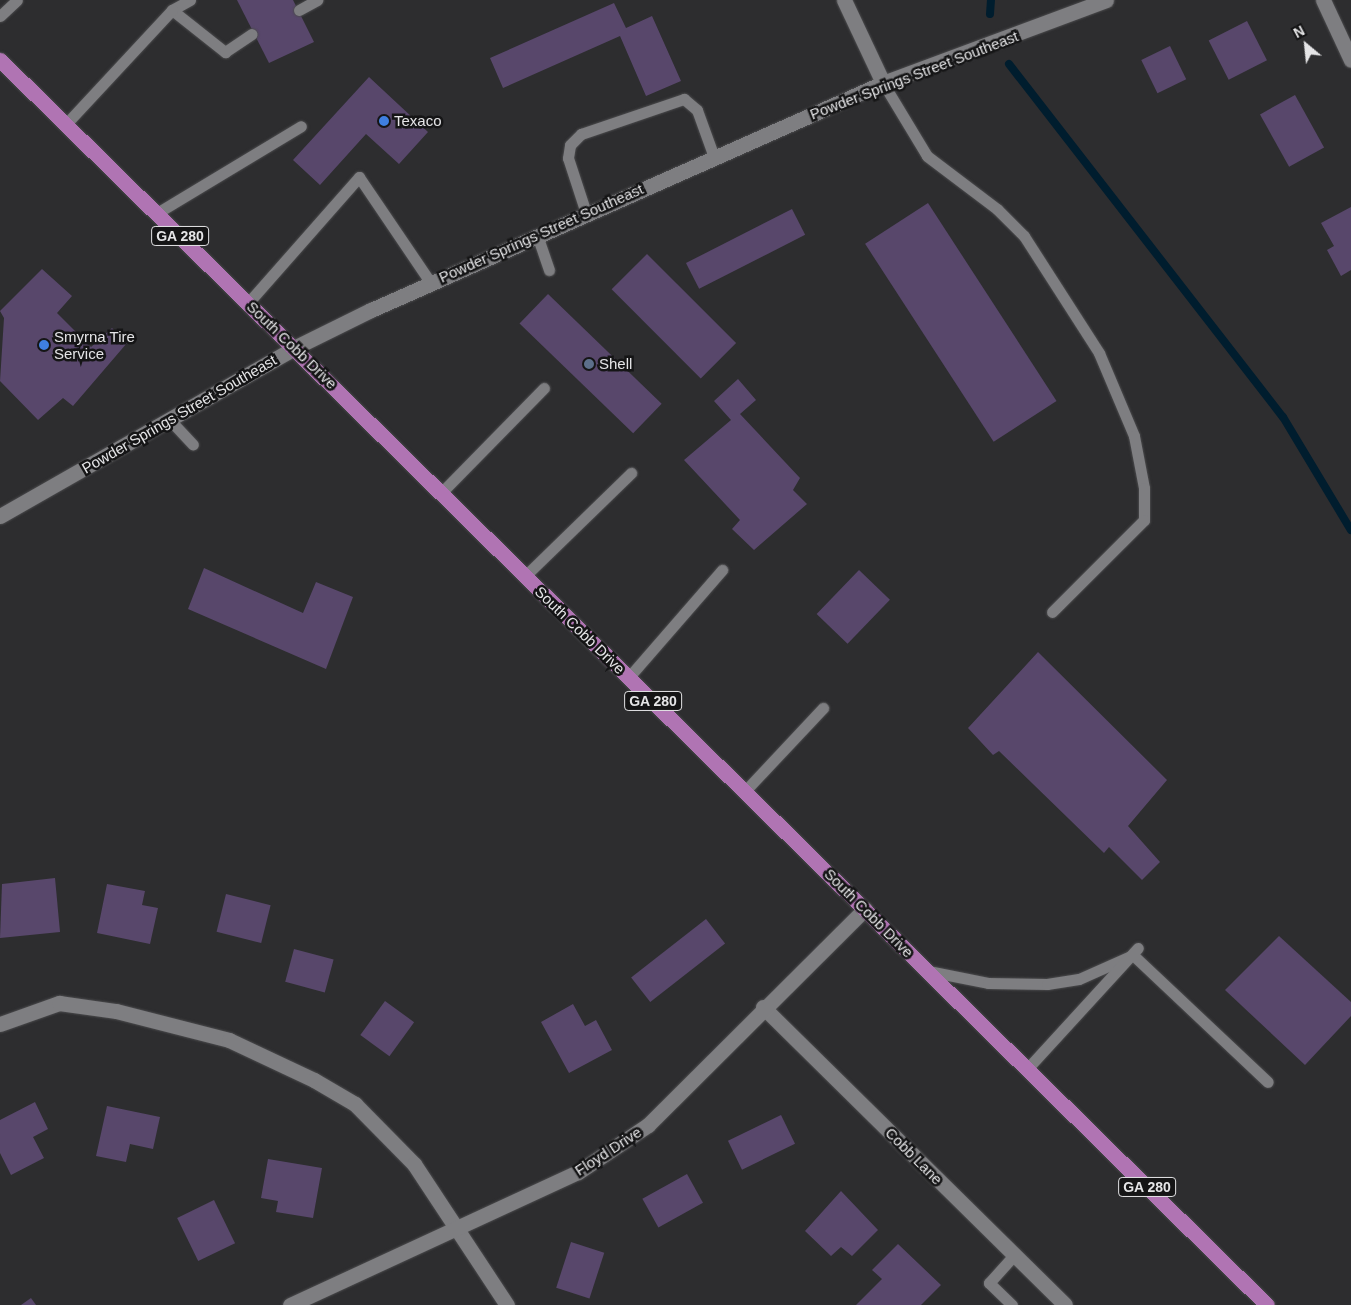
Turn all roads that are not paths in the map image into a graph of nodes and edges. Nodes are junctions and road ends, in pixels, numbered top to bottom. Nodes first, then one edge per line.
1 (17, 0) edge
2 (190, 0) edge
3 (317, 0) edge
4 (844, 0) edge
5 (1106, 0) edge
6 (1322, 0) edge
7 (172, 10) junction
8 (299, 10) dead end
9 (0, 16) edge
10 (252, 34) dead end
11 (0, 60) edge
12 (1351, 60) edge
13 (883, 83) junction
14 (66, 124) junction
15 (302, 126) dead end
16 (714, 157) junction
17 (157, 213) junction
18 (586, 213) junction
19 (537, 235) junction
20 (549, 270) dead end
21 (430, 282) junction
22 (248, 303) junction
23 (294, 348) junction
24 (544, 388) dead end
25 (169, 419) junction
26 (193, 445) dead end
27 (631, 473) dead end
28 (441, 493) junction
29 (0, 516) edge
30 (722, 570) dead end
31 (525, 576) junction
32 (1052, 612) dead end
33 (629, 678) junction
34 (823, 708) dead end
35 (745, 791) junction
36 (865, 909) junction
37 (1136, 952) junction
38 (928, 971) junction
39 (763, 1008) junction
40 (0, 1024) edge
41 (1026, 1069) junction
42 (1268, 1082) dead end
43 (454, 1227) junction
44 (1014, 1255) junction
45 (290, 1305) edge
46 (507, 1305) edge
47 (1012, 1305) edge
48 (1065, 1305) edge
49 (1267, 1305) edge

1 - 9 lane
2 - 7 lane
3 - 8 lane
4 - 13 street
5 - 13 street, Powder Springs Street Southeast
6 - 12 street
7 - 10 lane
7 - 14 lane
11 - 14 main road, South Cobb Drive / GA 280
13 - 16 street, Powder Springs Street Southeast
13 - 32 lane
14 - 17 main road, South Cobb Drive / GA 280
15 - 17 lane
16 - 18 street, Powder Springs Street Southeast
16 - 18 lane
17 - 22 main road, South Cobb Drive / GA 280
18 - 19 street, Powder Springs Street Southeast
19 - 20 lane
19 - 21 street, Powder Springs Street Southeast
21 - 22 lane
21 - 23 street, Powder Springs Street Southeast
22 - 23 main road, South Cobb Drive / GA 280
23 - 25 street, Powder Springs Street Southeast
23 - 28 main road, South Cobb Drive / GA 280
24 - 28 lane
25 - 26 lane
25 - 29 street, Powder Springs Street Southeast
27 - 31 lane
28 - 31 main road, South Cobb Drive / GA 280
30 - 33 lane
31 - 33 main road, South Cobb Drive / GA 280
33 - 35 main road, South Cobb Drive / GA 280
34 - 35 lane
35 - 36 main road, South Cobb Drive / GA 280
36 - 38 main road, South Cobb Drive / GA 280
36 - 39 street, Floyd Drive
37 - 38 lane
37 - 41 lane
37 - 42 lane
38 - 41 main road, South Cobb Drive / GA 280
39 - 43 street, Floyd Drive
39 - 44 street, Cobb Lane
40 - 43 street
41 - 49 main road, South Cobb Drive / GA 280
43 - 45 street, Floyd Drive
43 - 46 street
44 - 47 lane
44 - 48 street, Cobb Lane

